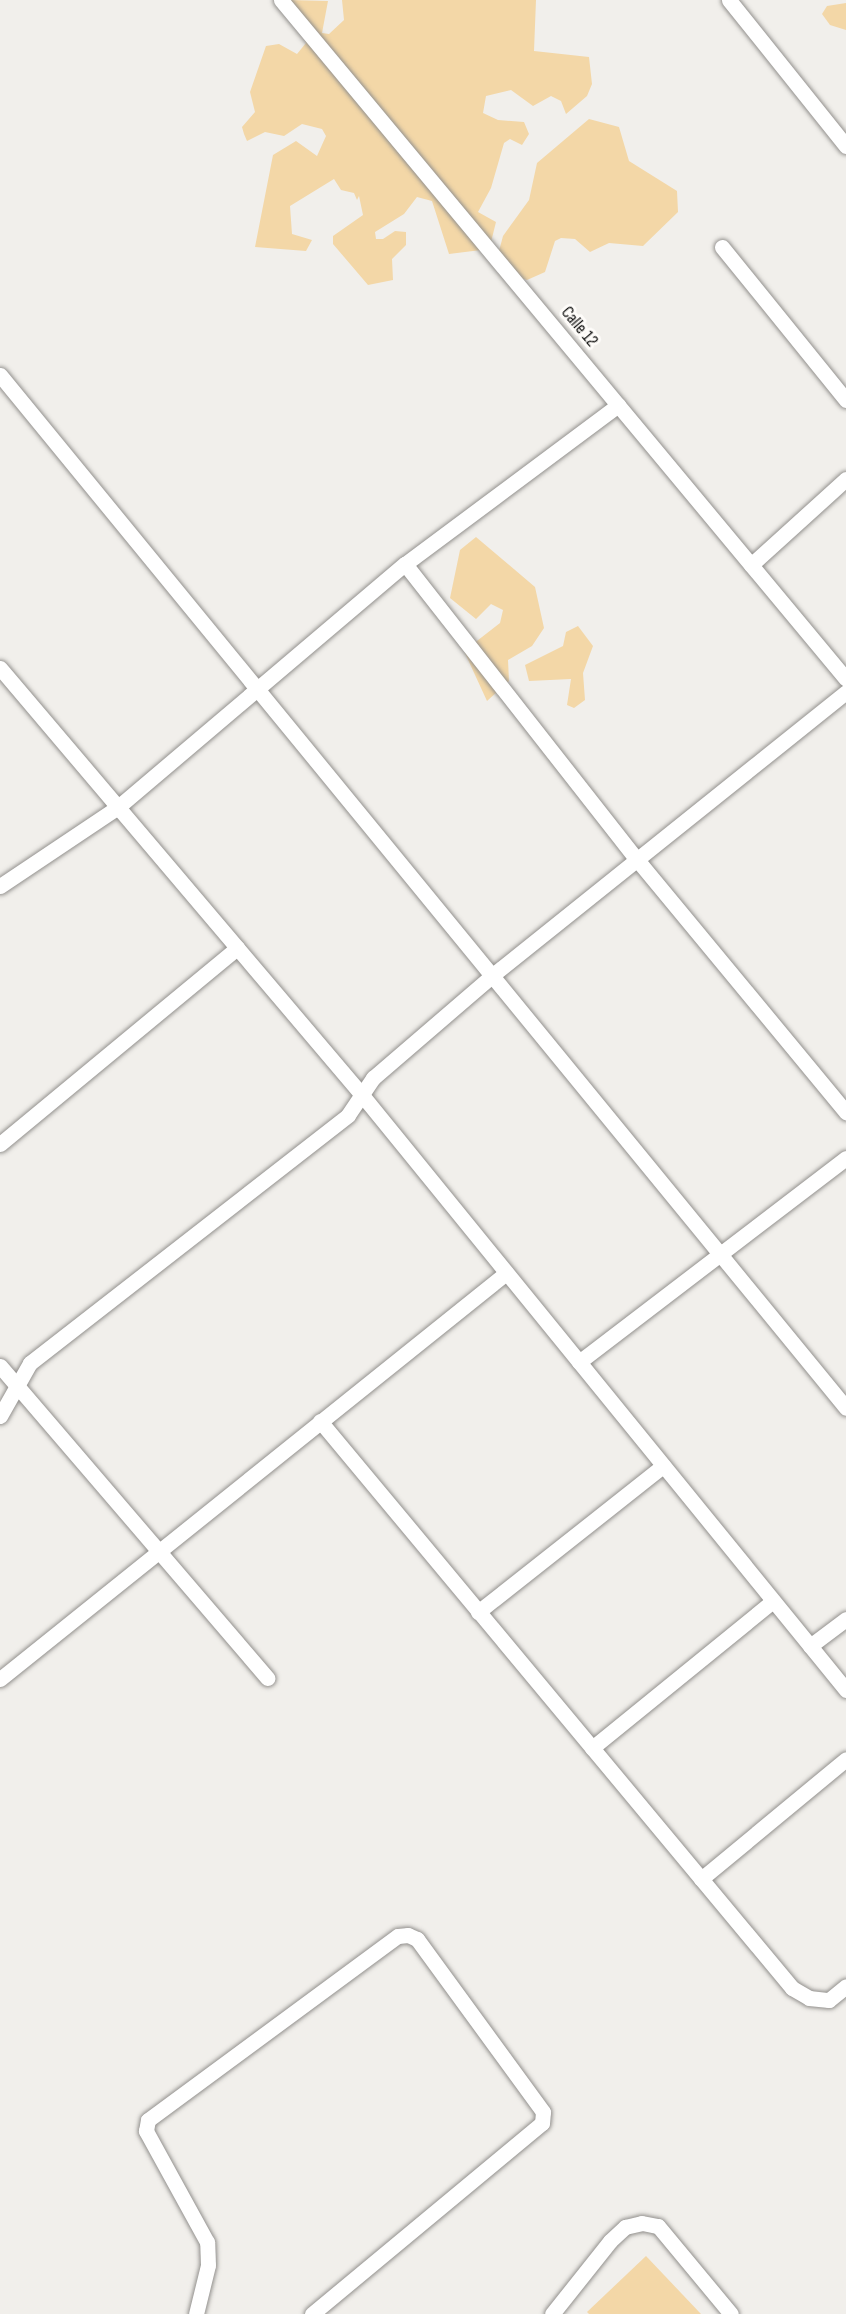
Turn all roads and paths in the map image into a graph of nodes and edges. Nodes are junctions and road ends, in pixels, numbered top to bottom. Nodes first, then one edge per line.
1 (281, 0) edge
2 (729, 0) edge
3 (846, 146) edge
4 (722, 247) dead end
5 (0, 375) edge
6 (846, 400) edge
7 (618, 405) junction
8 (846, 478) edge
9 (405, 564) junction
10 (751, 565) junction
11 (0, 668) edge
12 (846, 679) edge
13 (256, 685) junction
14 (846, 692) edge
15 (118, 807) junction
16 (639, 862) junction
17 (0, 886) edge
18 (237, 948) junction
19 (494, 974) junction
20 (362, 1095) junction
21 (846, 1112) edge
22 (0, 1144) edge
23 (846, 1158) edge
24 (719, 1252) junction
25 (506, 1273) junction
26 (579, 1362) junction
27 (0, 1366) edge
28 (17, 1388) junction
29 (846, 1408) edge
30 (0, 1416) edge
31 (320, 1421) junction
32 (663, 1466) junction
33 (162, 1550) junction
34 (773, 1601) junction
35 (478, 1612) junction
36 (846, 1619) edge
37 (810, 1646) junction
38 (267, 1678) dead end
39 (0, 1679) edge
40 (846, 1690) edge
41 (592, 1748) junction
42 (846, 1759) edge
43 (701, 1878) junction
44 (846, 1986) edge
45 (196, 2314) edge
46 (312, 2314) edge
47 (552, 2314) edge
48 (731, 2314) edge

1 - 7 street, Calle 12
2 - 3 street
4 - 6 street
5 - 13 street
7 - 9 street
7 - 10 street, Calle 12
8 - 10 street
9 - 13 street
9 - 16 street
10 - 12 street, Calle 12
11 - 15 street
13 - 15 street
13 - 19 street
14 - 16 street
15 - 17 street
15 - 18 street
16 - 19 street
16 - 21 street
18 - 20 street
18 - 22 street
19 - 20 street
19 - 24 street
20 - 25 street
20 - 28 street
23 - 24 street
24 - 26 street
24 - 29 street
25 - 26 street
25 - 31 street
26 - 32 street
27 - 28 street
28 - 30 street
28 - 33 street
31 - 33 street
31 - 35 street
32 - 34 street
32 - 35 street
33 - 38 street
33 - 39 street
34 - 37 street
34 - 41 street
35 - 41 street
36 - 37 street
37 - 40 street
41 - 43 street
42 - 43 street
43 - 44 street
45 - 46 street
47 - 48 street

